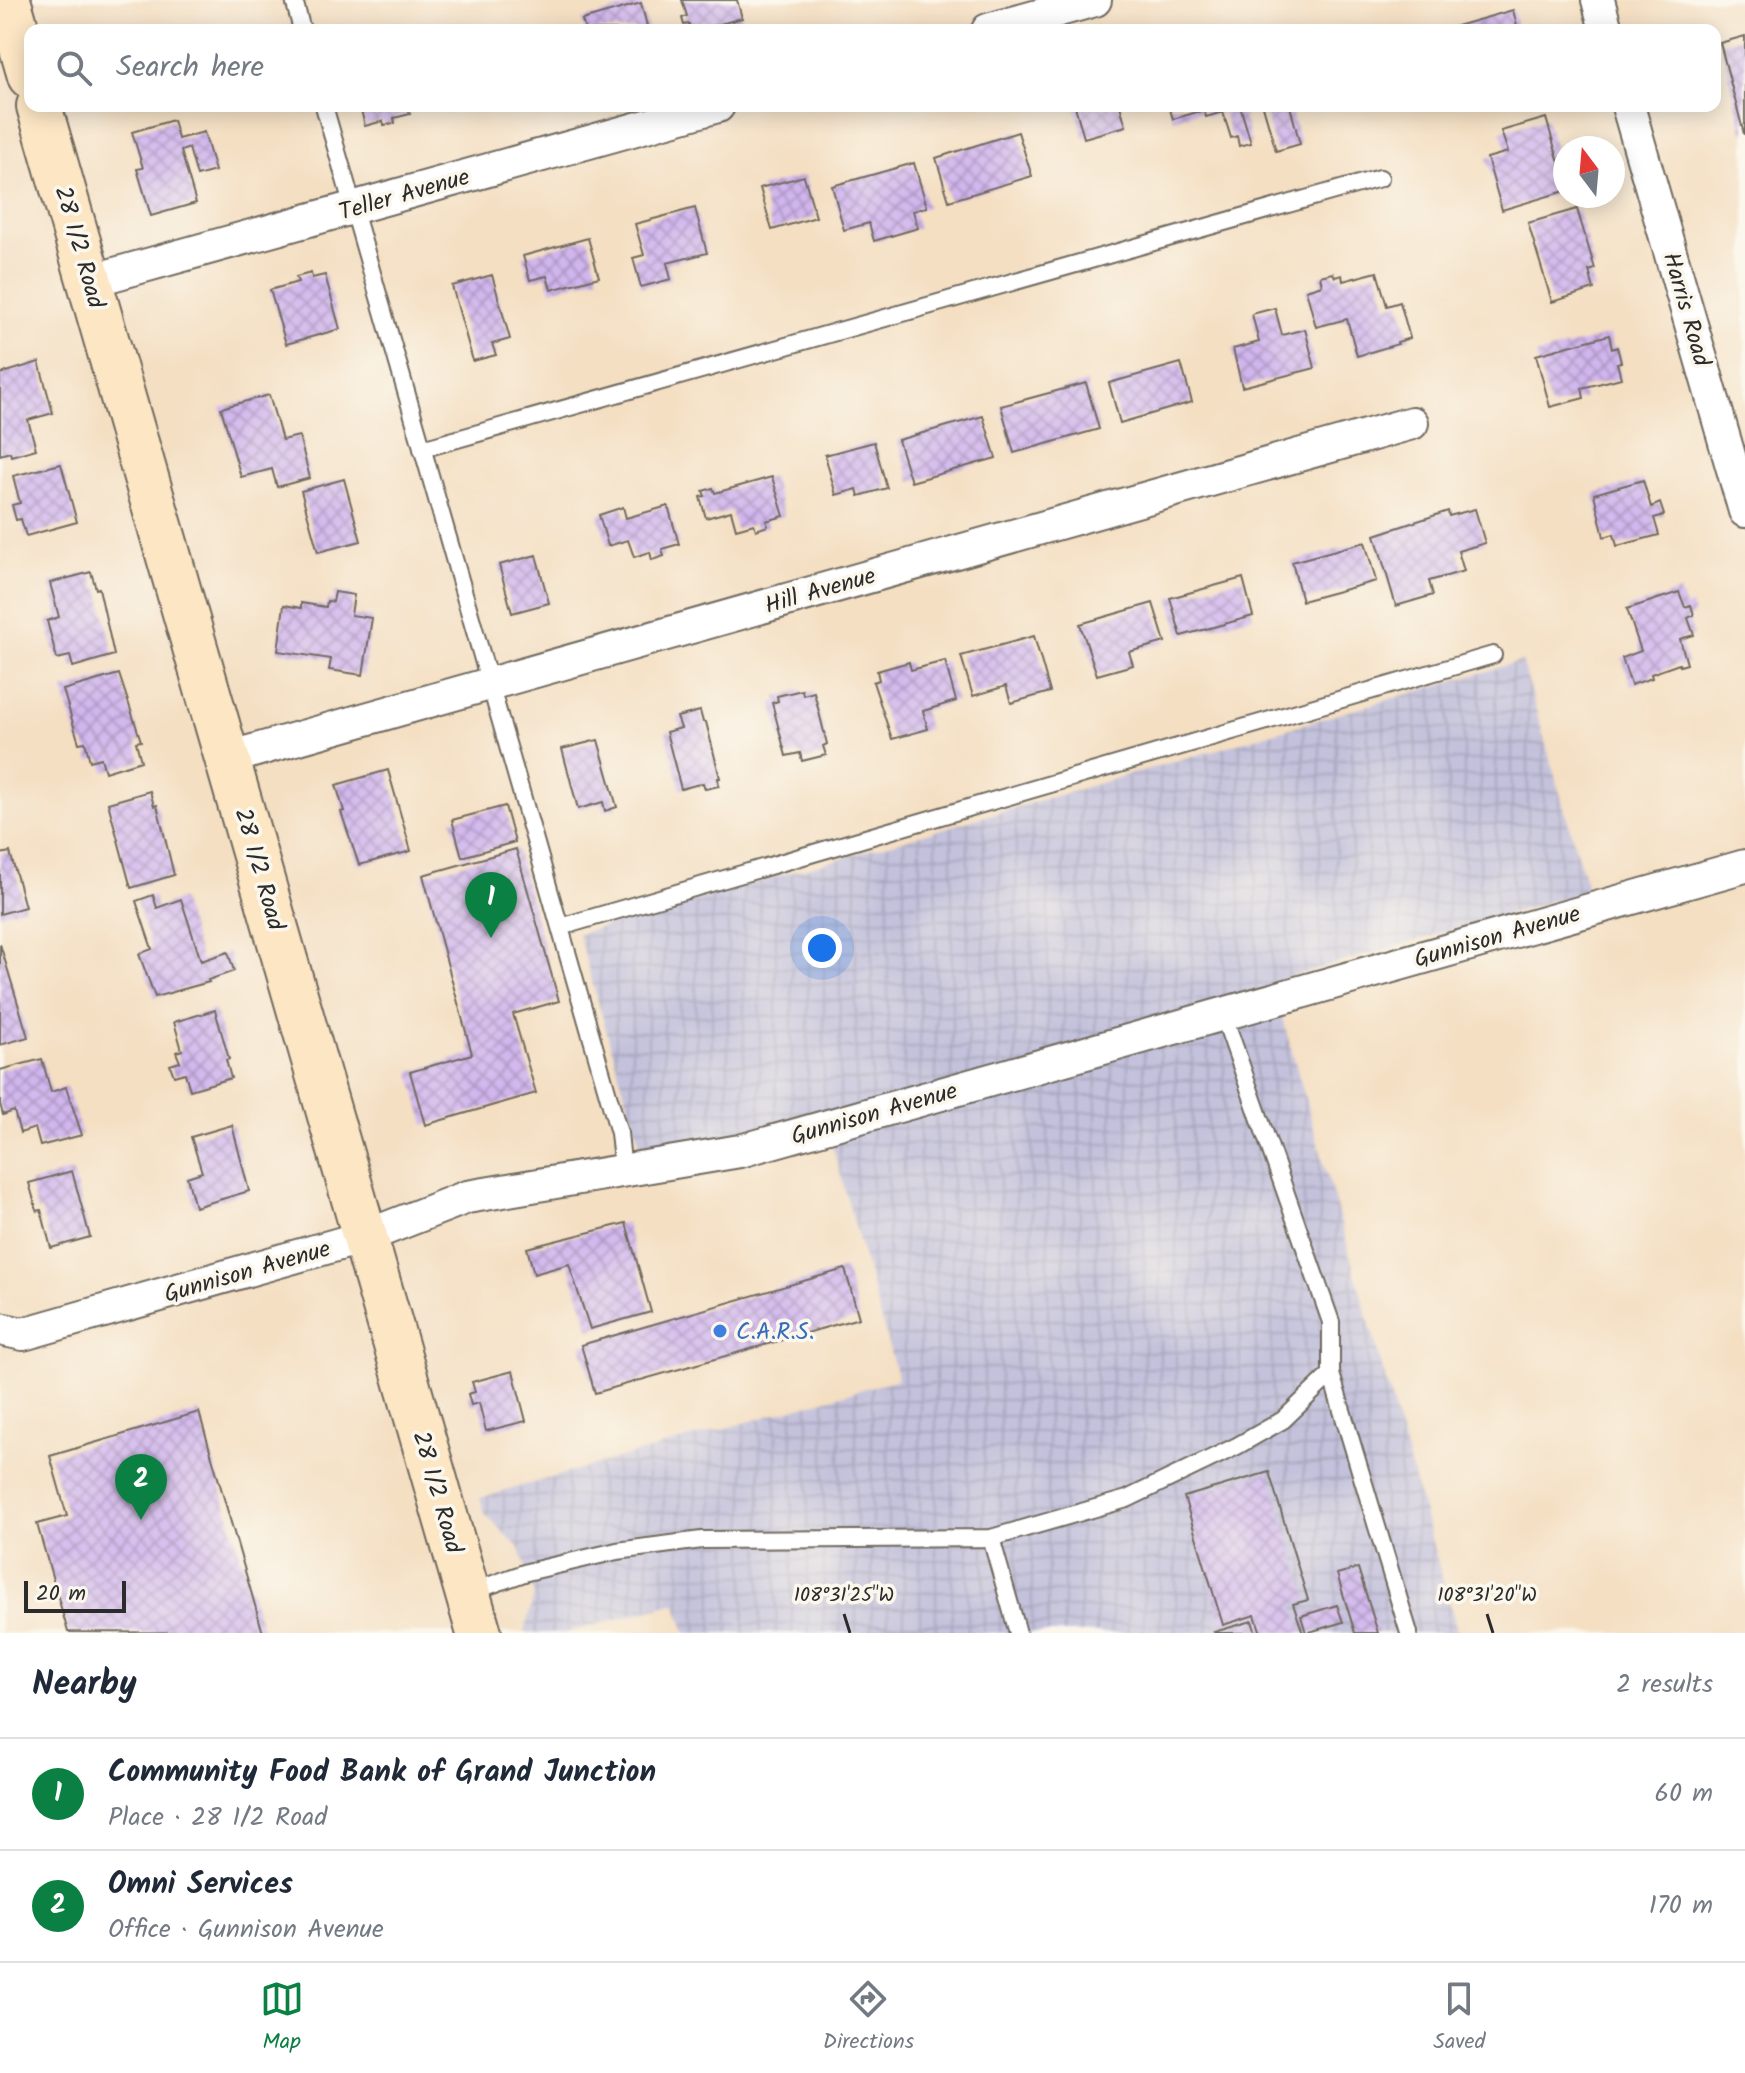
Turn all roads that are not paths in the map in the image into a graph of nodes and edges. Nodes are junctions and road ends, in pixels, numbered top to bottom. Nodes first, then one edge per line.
1 (8, 0) edge
2 (294, 0) edge
3 (1095, 0) edge
4 (1598, 0) edge
5 (300, 24) edge
6 (1009, 24) edge
7 (1604, 24) edge
8 (24, 55) edge
9 (41, 112) edge
10 (326, 112) edge
11 (697, 112) edge
12 (1630, 112) edge
13 (1380, 178) dead end
14 (353, 208) junction
15 (90, 281) junction
16 (1412, 423) dead end
17 (422, 449) junction
18 (1745, 511) edge
19 (1493, 655) dead end
20 (490, 684) junction
21 (228, 758) junction
22 (1745, 866) edge
23 (560, 927) junction
24 (1223, 1014) junction
25 (623, 1171) junction
26 (364, 1237) junction
27 (0, 1329) edge
28 (1331, 1374) junction
29 (991, 1538) junction
30 (473, 1613) edge
31 (1018, 1633) edge
32 (1409, 1633) edge

1 - 8 street
2 - 5 lane
3 - 6 street
4 - 7 street
9 - 15 street, 28 1/2 Road
10 - 14 lane
11 - 14 street, Teller Avenue
12 - 18 street, Harris Road
13 - 17 lane
14 - 15 street, Teller Avenue
14 - 17 lane
15 - 21 street, 28 1/2 Road
16 - 20 street, Hill Avenue
17 - 20 lane
19 - 23 lane
20 - 21 street, Hill Avenue
20 - 23 lane
21 - 26 street, 28 1/2 Road
22 - 24 street, Gunnison Avenue
23 - 25 lane
24 - 25 street, Gunnison Avenue
24 - 28 lane
25 - 26 street, Gunnison Avenue
26 - 27 street, Gunnison Avenue
26 - 30 street, 28 1/2 Road
28 - 29 lane
28 - 32 lane
29 - 30 lane
29 - 31 lane

